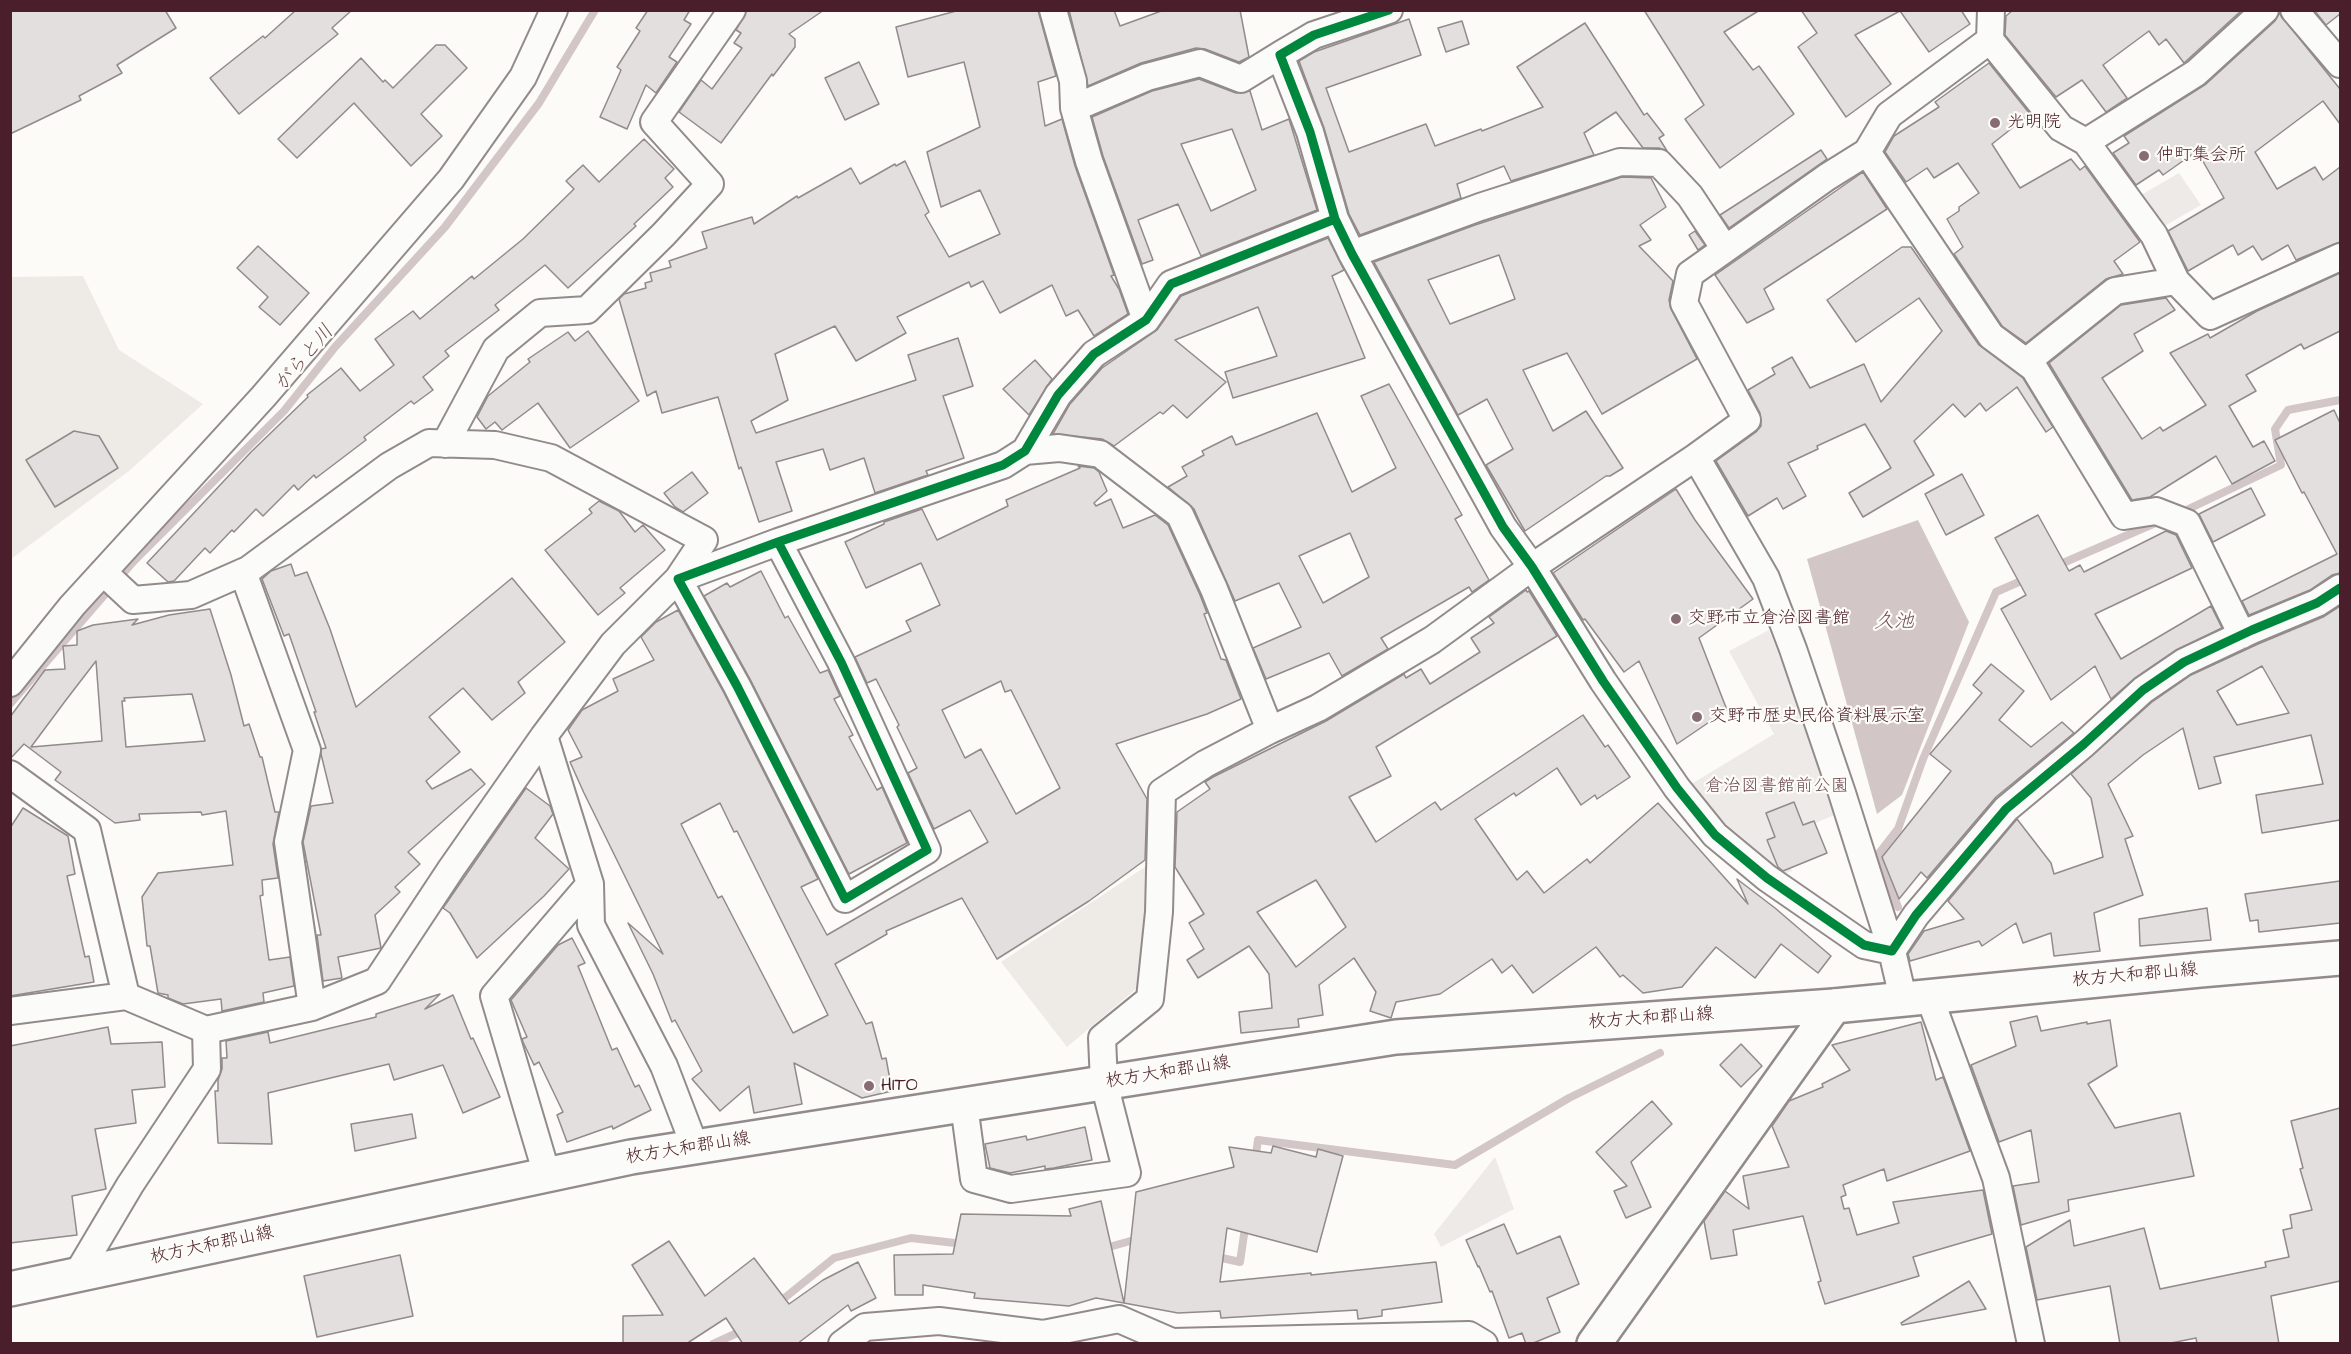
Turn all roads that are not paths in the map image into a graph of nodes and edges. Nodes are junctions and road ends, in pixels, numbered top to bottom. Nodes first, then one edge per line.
1 (554, 10) edge
2 (732, 10) edge
3 (1053, 10) edge
4 (1389, 10) edge
5 (1991, 10) edge
6 (2265, 10) edge
7 (2294, 10) edge
8 (1990, 40) junction
9 (1280, 55) junction
10 (2340, 64) edge
11 (1074, 108) junction
12 (2086, 142) junction
13 (1867, 152) junction
14 (1335, 219) junction
15 (1725, 249) junction
16 (1352, 254) junction
17 (2340, 257) edge
18 (2176, 281) junction
19 (1146, 320) junction
20 (2026, 362) junction
21 (444, 444) junction
22 (1025, 451) junction
23 (1696, 457) junction
24 (777, 542) junction
25 (1532, 567) junction
26 (243, 572) junction
27 (678, 579) junction
28 (113, 581) junction
29 (2340, 588) edge
30 (2242, 635) junction
31 (10, 683) edge
32 (1270, 730) junction
33 (544, 736) junction
34 (10, 774) edge
35 (591, 884) junction
36 (1892, 951) junction
37 (2340, 958) edge
38 (126, 996) junction
39 (1916, 997) junction
40 (1834, 1006) junction
41 (312, 1007) junction
42 (10, 1011) edge
43 (206, 1030) junction
44 (1104, 1083) junction
45 (964, 1105) junction
46 (695, 1147) junction
47 (547, 1175) junction
48 (76, 1276) junction
49 (10, 1289) edge
50 (988, 1335) edge
51 (1172, 1343) edge
52 (842, 1344) edge
53 (1484, 1344) edge
54 (1594, 1344) edge
55 (2031, 1344) edge

1 - 28 street
2 - 21 street
3 - 11 street
4 - 9 street
5 - 8 street
6 - 12 street
7 - 10 street
8 - 12 street
8 - 13 street
9 - 11 street
9 - 14 street
11 - 19 street
12 - 18 street
13 - 15 street
13 - 20 street
14 - 16 street
14 - 19 street
15 - 16 street
15 - 23 street
16 - 25 street
17 - 18 street
18 - 20 street
19 - 22 street
20 - 30 street
21 - 26 street
21 - 27 street
22 - 24 street
22 - 32 street
23 - 25 street
23 - 36 street
24 - 27 street
24 - 27 street
25 - 32 street
25 - 36 street
26 - 28 street
26 - 41 street
27 - 33 street
28 - 31 street
29 - 30 street
30 - 36 street
32 - 44 street
33 - 35 street
33 - 41 street
34 - 38 street
35 - 46 street
35 - 47 street
36 - 39 street
37 - 39 main road, 枚方大和郡山線
38 - 42 street
38 - 43 street
39 - 40 main road, 枚方大和郡山線
39 - 55 street
40 - 44 main road, 枚方大和郡山線
40 - 54 main road
41 - 43 street
43 - 48 street
44 - 45 main road, 枚方大和郡山線
44 - 45 street
45 - 46 main road, 枚方大和郡山線
46 - 47 main road, 枚方大和郡山線
47 - 48 main road, 枚方大和郡山線
48 - 49 main road, 枚方大和郡山線
50 - 51 street
50 - 52 street
51 - 53 street

